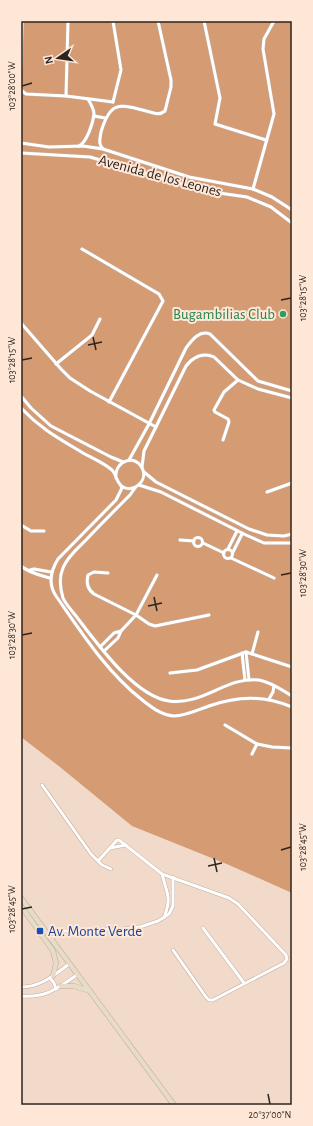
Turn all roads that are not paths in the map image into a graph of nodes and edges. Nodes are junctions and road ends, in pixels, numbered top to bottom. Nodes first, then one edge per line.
1 (22, 21) edge
2 (68, 21) edge
3 (113, 21) edge
4 (158, 21) edge
5 (204, 21) edge
6 (274, 21) edge
7 (21, 67) edge
8 (21, 90) edge
9 (66, 96) junction
10 (88, 99) junction
11 (113, 102) junction
12 (116, 108) junction
13 (94, 116) junction
14 (105, 118) junction
15 (266, 140) junction
16 (21, 143) edge
17 (78, 146) junction
18 (103, 150) junction
19 (21, 153) edge
20 (193, 178) junction
21 (190, 187) junction
22 (253, 189) junction
23 (292, 210) edge
24 (292, 223) edge
25 (82, 248) dead end
26 (100, 319) dead end
27 (21, 323) edge
28 (56, 364) junction
29 (176, 370) junction
30 (182, 373) junction
31 (238, 380) junction
32 (292, 391) edge
33 (21, 396) edge
34 (292, 398) edge
35 (109, 402) junction
36 (21, 408) edge
37 (149, 424) junction
38 (156, 427) junction
39 (223, 440) dead end
40 (129, 460) junction
41 (123, 462) junction
42 (142, 467) junction
43 (143, 471) junction
44 (116, 478) junction
45 (292, 484) edge
46 (139, 485) junction
47 (121, 486) junction
48 (135, 488) junction
49 (267, 492) dead end
50 (21, 526) edge
51 (44, 531) dead end
52 (237, 531) junction
53 (242, 534) junction
54 (292, 534) edge
55 (180, 540) dead end
56 (194, 541) junction
57 (203, 543) junction
58 (292, 543) edge
59 (228, 549) junction
60 (233, 552) junction
61 (224, 553) junction
62 (231, 558) junction
63 (21, 566) edge
64 (30, 570) junction
65 (51, 572) junction
66 (108, 573) dead end
67 (157, 575) dead end
68 (50, 578) junction
69 (274, 578) dead end
70 (136, 615) junction
71 (209, 615) dead end
72 (121, 631) junction
73 (258, 632) dead end
74 (100, 647) junction
75 (104, 651) junction
76 (246, 652) junction
77 (242, 653) junction
78 (252, 654) junction
79 (292, 667) edge
80 (170, 673) dead end
81 (247, 680) junction
82 (274, 686) junction
83 (292, 696) edge
84 (269, 699) junction
85 (292, 707) edge
86 (226, 725) dead end
87 (257, 744) junction
88 (292, 748) edge
89 (252, 754) dead end
90 (42, 785) dead end
91 (126, 846) junction
92 (110, 848) junction
93 (98, 862) junction
94 (111, 869) dead end
95 (162, 874) junction
96 (173, 877) junction
97 (21, 898) edge
98 (21, 906) edge
99 (164, 918) junction
100 (203, 928) dead end
101 (50, 939) junction
102 (172, 950) dead end
103 (69, 964) junction
104 (77, 975) junction
105 (52, 977) junction
106 (244, 983) junction
107 (28, 986) junction
108 (61, 986) junction
109 (21, 987) edge
110 (56, 989) junction
111 (90, 991) junction
112 (21, 996) edge
113 (29, 996) junction
114 (174, 1105) edge

1 - 7 street
2 - 9 street
3 - 11 street
4 - 12 street
5 - 15 street
6 - 15 street
8 - 9 street
9 - 10 street
10 - 11 street
10 - 13 street
11 - 12 street
12 - 14 street
13 - 14 street
13 - 17 street
14 - 18 street
15 - 22 street
16 - 17 street, Avenida de los Leones
17 - 18 street, Avenida de los Leones
18 - 20 street, Avenida de los Leones
19 - 21 street, Avenida de los Leones
20 - 21 street
20 - 22 street, Avenida de los Leones
21 - 24 street, Avenida de los Leones
22 - 23 street, Avenida de los Leones
25 - 35 street
26 - 28 street
27 - 28 street
28 - 35 street
29 - 30 street
29 - 32 street
29 - 37 street
30 - 31 street
30 - 38 street
31 - 34 street
31 - 39 street
33 - 41 street
35 - 37 street
36 - 44 street
37 - 38 street
37 - 40 street
38 - 42 street
40 - 41 street
40 - 42 street
41 - 44 street
42 - 43 street
43 - 46 street
43 - 54 street
44 - 47 street
45 - 49 street
46 - 48 street
46 - 52 street
47 - 48 street
47 - 65 street
48 - 74 street
50 - 51 street
52 - 53 street
52 - 59 street
53 - 58 street
53 - 60 street
55 - 56 street
56 - 57 street
56 - 57 street
57 - 61 street
59 - 60 street
59 - 61 street
60 - 62 street
61 - 62 street
62 - 69 street
63 - 64 street
64 - 65 street
64 - 68 street
65 - 68 street
66 - 70 street
67 - 70 street
68 - 84 street
70 - 71 street
70 - 72 street
72 - 74 street
72 - 75 street
73 - 78 street
74 - 75 street
75 - 81 street
76 - 77 street
76 - 78 street
76 - 81 street
77 - 80 street
77 - 81 street
78 - 79 street
81 - 82 street
82 - 83 street
82 - 84 street
84 - 85 street
86 - 87 street
87 - 88 street
87 - 89 street
90 - 93 street
91 - 92 street
91 - 92 street
91 - 95 street
92 - 93 street
93 - 94 street
95 - 96 street
95 - 99 street
96 - 99 street
96 - 106 street
97 - 101 street
98 - 105 street
99 - 101 street
100 - 106 street
101 - 103 street
102 - 106 street
103 - 104 street
103 - 105 street
104 - 108 street
104 - 111 street
105 - 107 street
105 - 110 street
107 - 109 street
107 - 113 street
108 - 110 street
108 - 111 street
110 - 113 street
111 - 114 street
112 - 113 street

